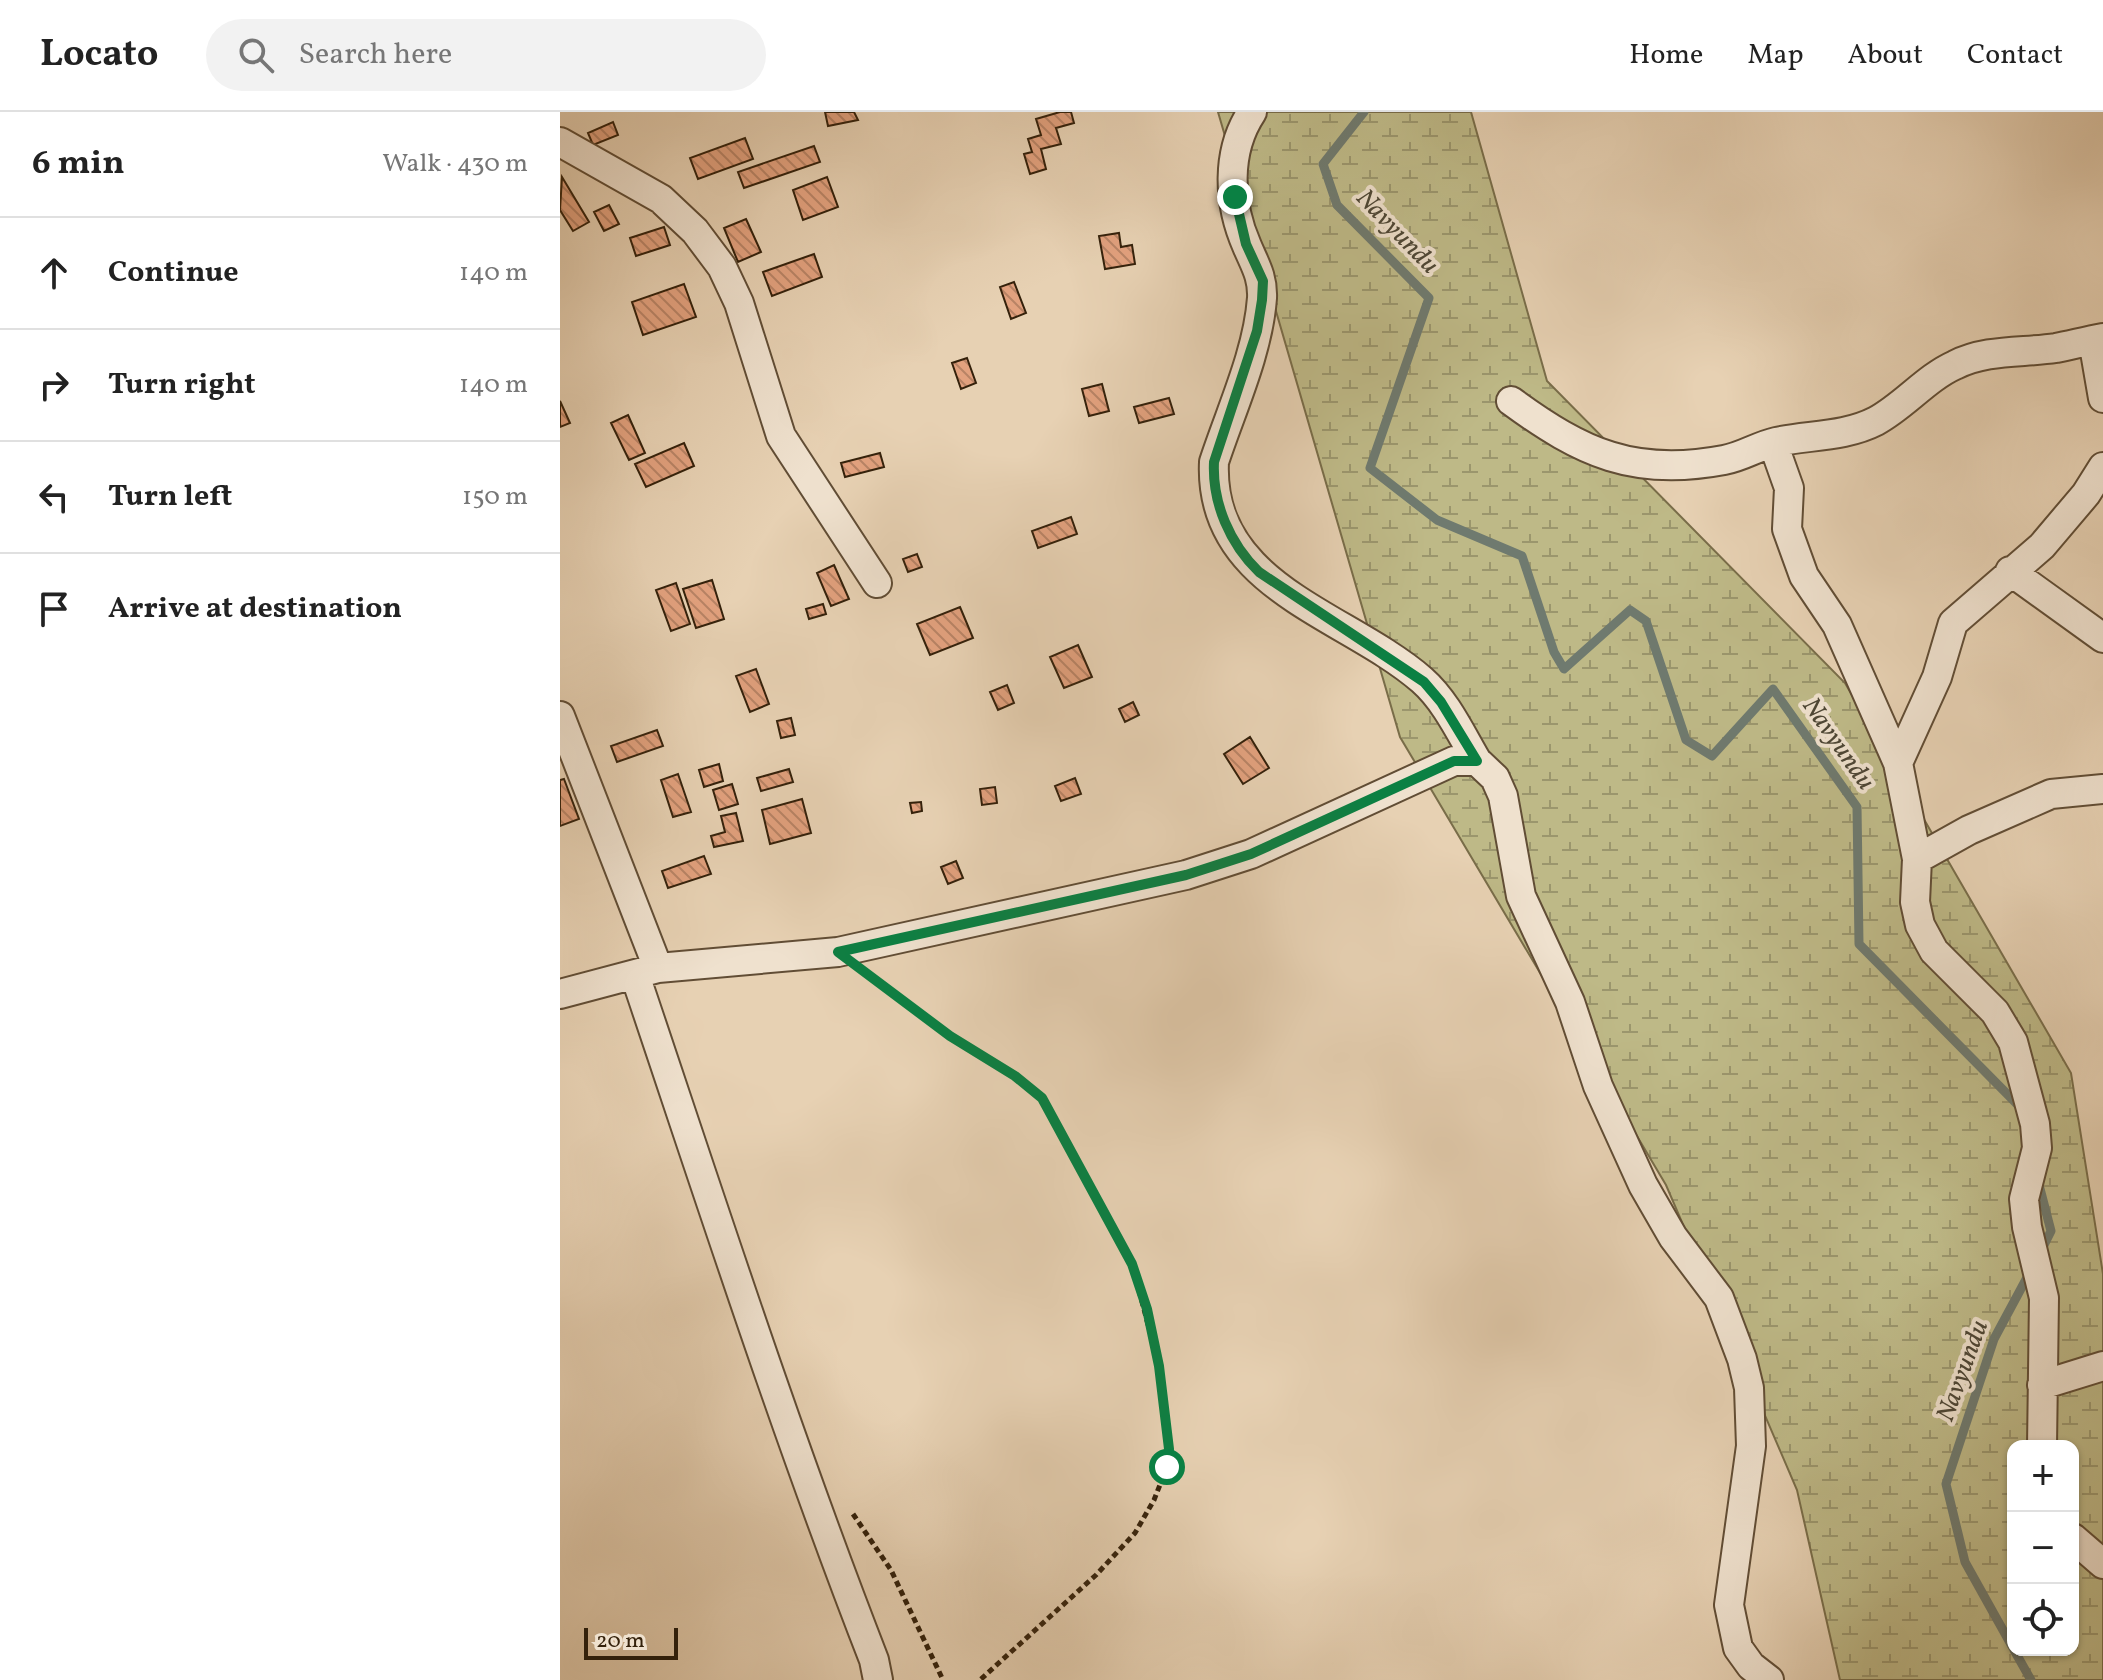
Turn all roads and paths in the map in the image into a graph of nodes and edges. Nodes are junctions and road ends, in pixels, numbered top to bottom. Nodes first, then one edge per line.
1 (1252, 112) edge
2 (560, 142) edge
3 (2098, 339) edge
4 (2103, 398) edge
5 (1511, 401) dead end
6 (1773, 443) junction
7 (2103, 467) edge
8 (2010, 571) junction
9 (877, 583) dead end
10 (2103, 638) edge
11 (562, 725) edge
12 (1477, 761) junction
13 (1898, 763) junction
14 (2103, 789) edge
15 (1917, 859) junction
16 (838, 952) junction
17 (646, 971) junction
18 (560, 994) edge
19 (2103, 1366) edge
20 (2042, 1385) junction
21 (2042, 1440) edge
22 (2079, 1543) edge
23 (2103, 1564) edge
24 (878, 1680) edge
25 (980, 1680) edge
26 (1769, 1680) edge

1 - 12 street
2 - 9 street
3 - 4 street
3 - 6 street
5 - 6 street
6 - 13 street
7 - 8 street
8 - 10 street
8 - 13 street
11 - 17 street
12 - 16 street
12 - 26 street
13 - 15 street
14 - 15 street
15 - 20 street
16 - 17 street
16 - 25 path
17 - 18 street
17 - 24 street
19 - 20 street
20 - 21 street
22 - 23 street

